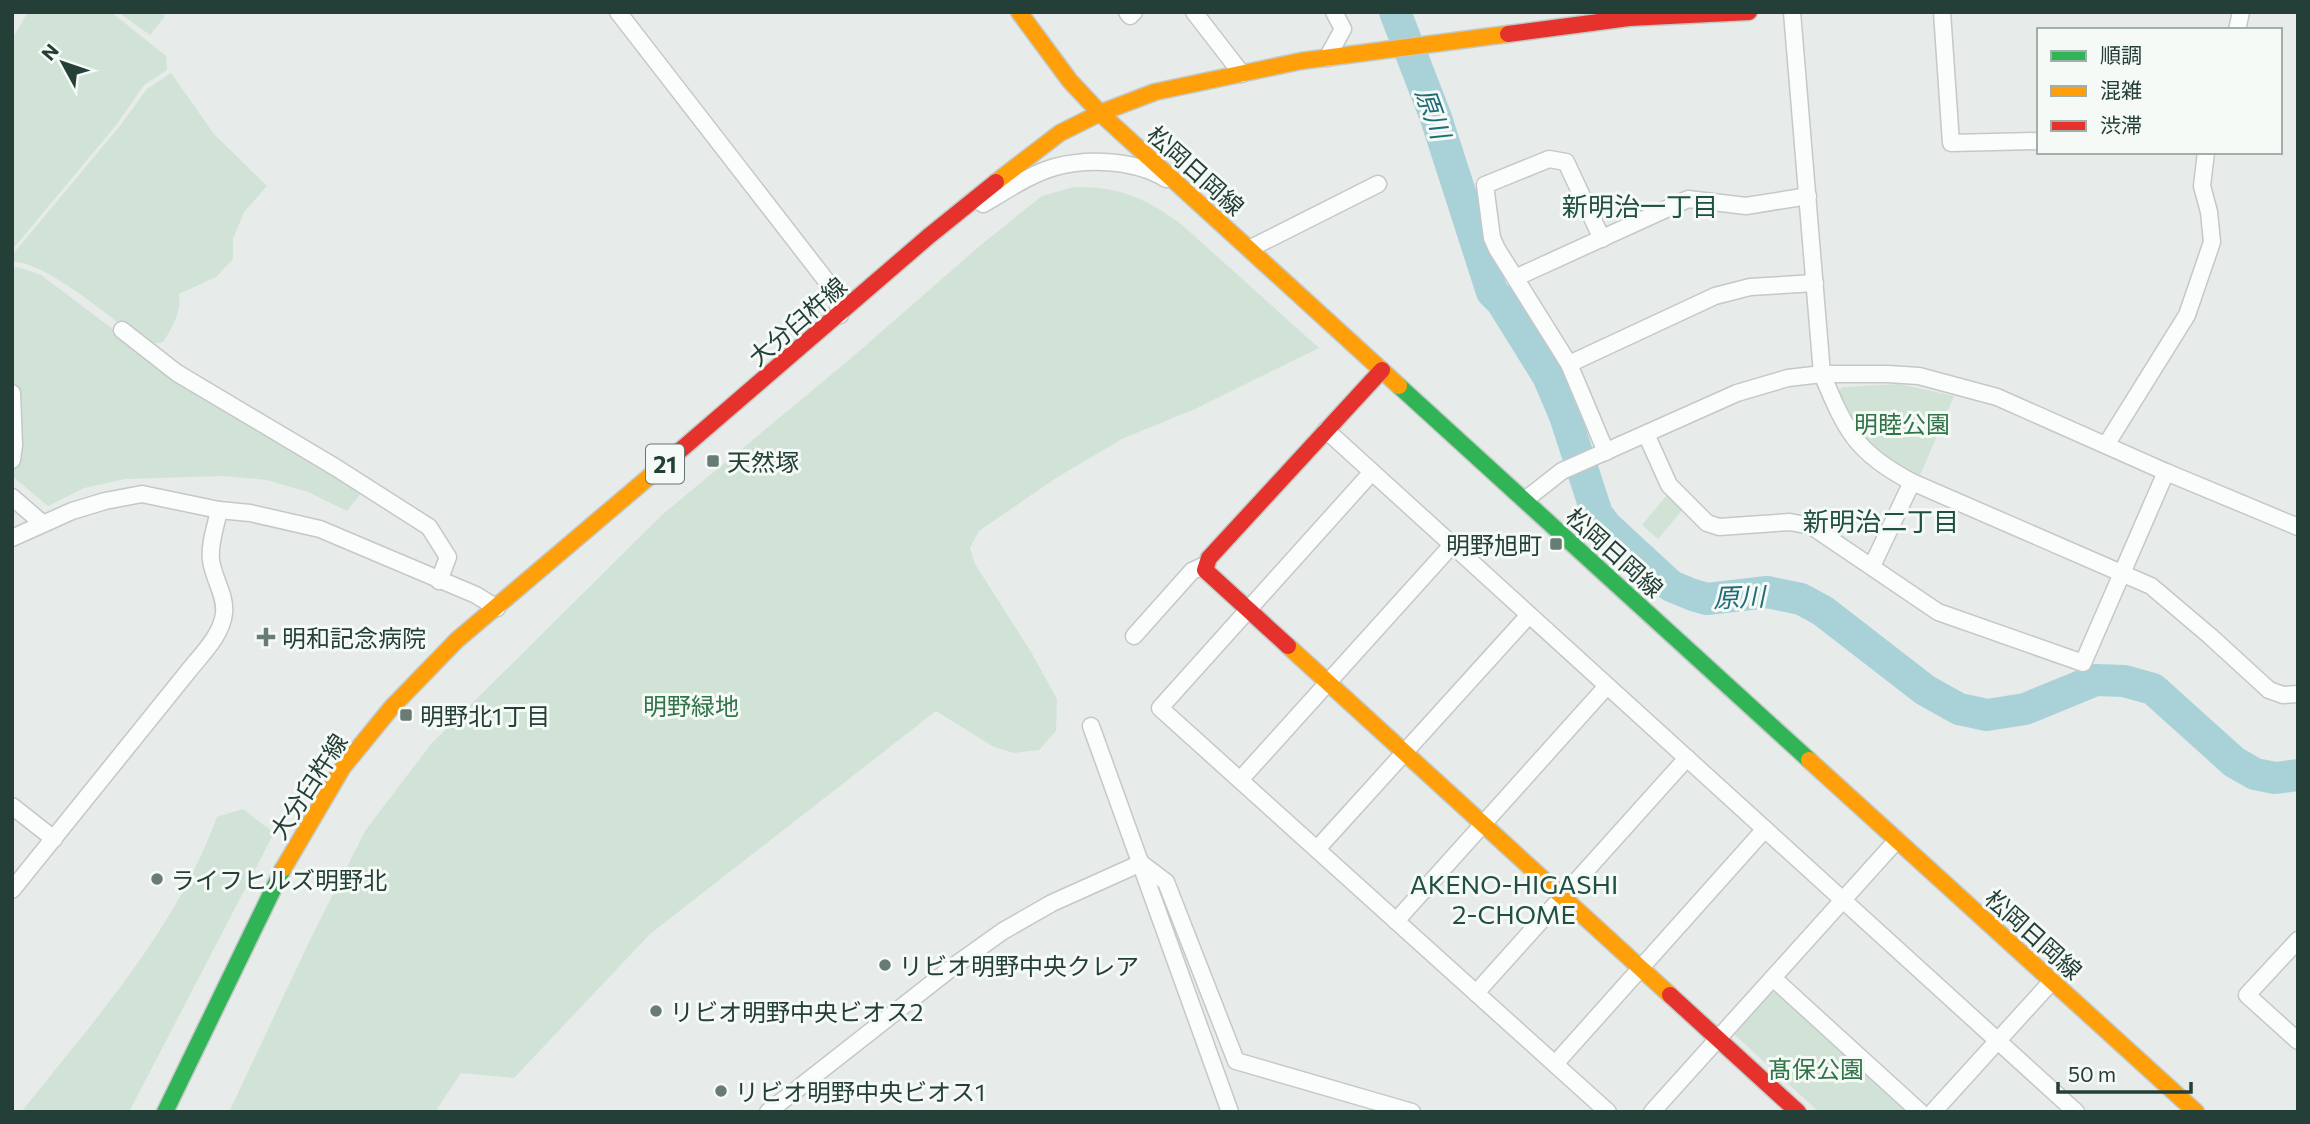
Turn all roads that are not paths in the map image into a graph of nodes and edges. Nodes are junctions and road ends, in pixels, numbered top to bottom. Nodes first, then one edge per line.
1 (618, 12) edge
2 (1019, 12) edge
3 (1127, 12) edge
4 (1134, 12) edge
5 (1194, 12) edge
6 (1334, 12) edge
7 (1749, 12) edge
8 (1792, 12) edge
9 (1942, 12) edge
10 (1327, 58) junction
11 (1242, 74) junction
12 (1100, 113) junction
13 (2037, 141) edge
14 (2206, 154) edge
15 (1378, 184) dead end
16 (1191, 196) junction
17 (1808, 196) junction
18 (929, 236) junction
19 (1602, 239) junction
20 (1249, 249) junction
21 (1515, 278) junction
22 (1815, 284) junction
23 (839, 315) junction
24 (122, 330) dead end
25 (1569, 364) junction
26 (1382, 370) junction
27 (1822, 374) junction
28 (12, 393) edge
29 (1326, 430) junction
30 (1646, 434) junction
31 (2106, 445) junction
32 (1604, 454) junction
33 (12, 460) edge
34 (1372, 472) junction
35 (2166, 472) junction
36 (1912, 482) junction
37 (12, 497) edge
38 (1525, 500) junction
39 (219, 510) junction
40 (43, 523) junction
41 (2298, 527) edge
42 (12, 538) edge
43 (1452, 544) junction
44 (1205, 565) junction
45 (1872, 566) junction
46 (2123, 573) junction
47 (439, 581) junction
48 (497, 608) junction
49 (1248, 610) junction
50 (1529, 614) junction
51 (1134, 636) dead end
52 (1327, 683) junction
53 (1607, 686) junction
54 (2298, 694) edge
55 (1091, 726) dead end
56 (1404, 753) junction
57 (1686, 758) junction
58 (1240, 780) junction
59 (12, 806) edge
60 (1483, 825) junction
61 (1765, 829) junction
62 (54, 839) junction
63 (1897, 840) junction
64 (1317, 849) junction
65 (1141, 863) junction
66 (12, 890) edge
67 (1562, 897) junction
68 (1843, 900) junction
69 (1396, 921) junction
70 (2298, 940) edge
71 (1640, 968) junction
72 (1773, 978) junction
73 (2052, 981) junction
74 (1476, 993) junction
75 (1718, 1039) junction
76 (1998, 1041) junction
77 (2298, 1041) edge
78 (1555, 1064) junction
79 (166, 1112) edge
80 (768, 1112) edge
81 (1230, 1112) edge
82 (1412, 1112) edge
83 (1608, 1112) edge
84 (1652, 1112) edge
85 (1798, 1112) edge
86 (1920, 1112) edge
87 (1933, 1112) edge
88 (2076, 1112) edge
89 (2196, 1112) edge

1 - 23 street
2 - 12 main road, 松岡日岡線
3 - 4 street
5 - 11 street
6 - 10 street
7 - 10 main road, 大分臼杵線 / 21
8 - 17 street
9 - 13 street
10 - 11 main road, 大分臼杵線 / 21
11 - 12 main road, 大分臼杵線 / 21
12 - 16 main road, 松岡日岡線
12 - 18 main road, 大分臼杵線 / 21
14 - 31 street
15 - 20 street
16 - 18 street
16 - 20 main road, 松岡日岡線
17 - 19 street
17 - 22 street
18 - 23 main road, 大分臼杵線 / 21
19 - 21 street
19 - 21 street
20 - 26 main road, 松岡日岡線
21 - 25 street
22 - 25 street
22 - 27 street
23 - 48 main road, 大分臼杵線 / 21
24 - 47 street
25 - 32 street
26 - 29 main road
26 - 38 main road, 松岡日岡線
27 - 30 street
27 - 31 street
27 - 36 street
28 - 33 street
29 - 34 street
29 - 44 main road
30 - 32 street
30 - 45 street
31 - 35 street
32 - 38 street
34 - 43 street
34 - 49 street
35 - 41 street
35 - 46 street
36 - 45 street
36 - 46 street
37 - 40 street
38 - 63 main road, 松岡日岡線
39 - 40 street
39 - 47 street
39 - 62 street
40 - 42 street
43 - 50 street
43 - 52 street
44 - 49 main road
44 - 51 street
45 - 46 street
46 - 54 street
47 - 48 street
48 - 79 main road, 大分臼杵線 / 21
49 - 52 main road
49 - 58 street
50 - 53 street
50 - 56 street
52 - 56 main road
52 - 58 street
53 - 57 street
53 - 60 street
55 - 65 street
56 - 60 main road
56 - 64 street
57 - 61 street
57 - 67 street
58 - 64 street
59 - 62 street
60 - 67 main road
60 - 69 street
61 - 68 street
61 - 71 street
62 - 66 street
63 - 68 street
63 - 73 main road, 松岡日岡線
64 - 69 street
65 - 80 street
65 - 81 street
65 - 82 street
67 - 71 main road
67 - 74 street
68 - 72 street
68 - 76 street
69 - 74 street
70 - 77 street
71 - 75 main road
71 - 78 street
72 - 75 street
72 - 86 street
73 - 76 street
73 - 89 main road, 松岡日岡線
74 - 78 street
75 - 84 street
75 - 85 main road
76 - 87 street
76 - 88 street
78 - 83 street

